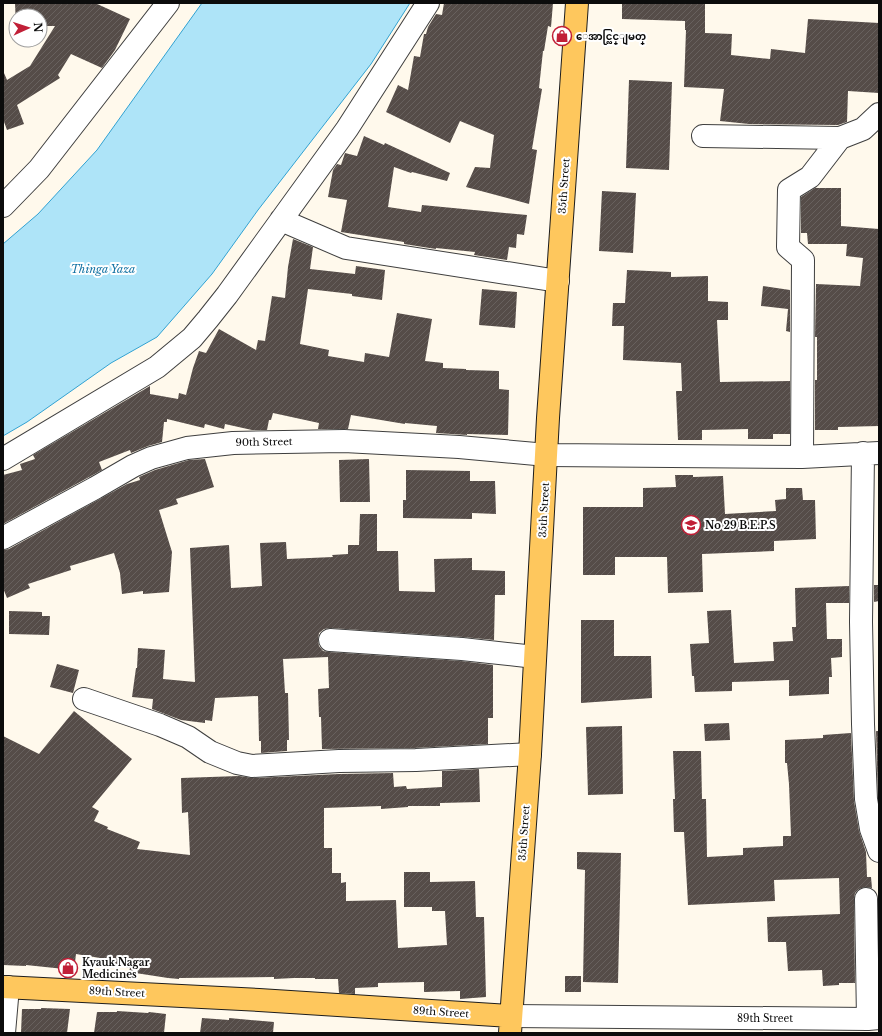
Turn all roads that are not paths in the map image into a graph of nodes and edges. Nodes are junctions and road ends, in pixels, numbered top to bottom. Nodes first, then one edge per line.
1 (168, 3) edge
2 (428, 3) edge
3 (577, 3) edge
4 (879, 114) edge
5 (703, 136) dead end
6 (840, 138) junction
7 (3, 206) edge
8 (281, 220) junction
9 (558, 281) junction
10 (871, 453) edge
11 (546, 455) junction
12 (802, 457) junction
13 (3, 459) edge
14 (3, 538) edge
15 (330, 640) dead end
16 (535, 657) junction
17 (84, 699) dead end
18 (530, 754) junction
19 (879, 851) edge
20 (866, 899) dead end
21 (6, 987) edge
22 (876, 1022) edge
23 (511, 1025) edge
24 (606, 1025) edge
25 (678, 1025) edge
26 (4, 1033) edge

1 - 7 street
2 - 8 street
3 - 9 main road, 35th Street
4 - 6 street
5 - 6 street
6 - 12 street
8 - 9 street
8 - 13 street
9 - 11 main road, 35th Street
10 - 12 street, 90th Street
10 - 19 street
11 - 12 street, 90th Street
11 - 14 street, 90th Street
11 - 16 main road, 35th Street
15 - 16 street
16 - 18 main road, 35th Street
17 - 18 street
18 - 23 main road, 35th Street
20 - 22 street
21 - 23 main road, 89th Street
21 - 26 street
22 - 25 street, 89th Street
23 - 24 street, 89th Street
24 - 25 street, 89th Street

